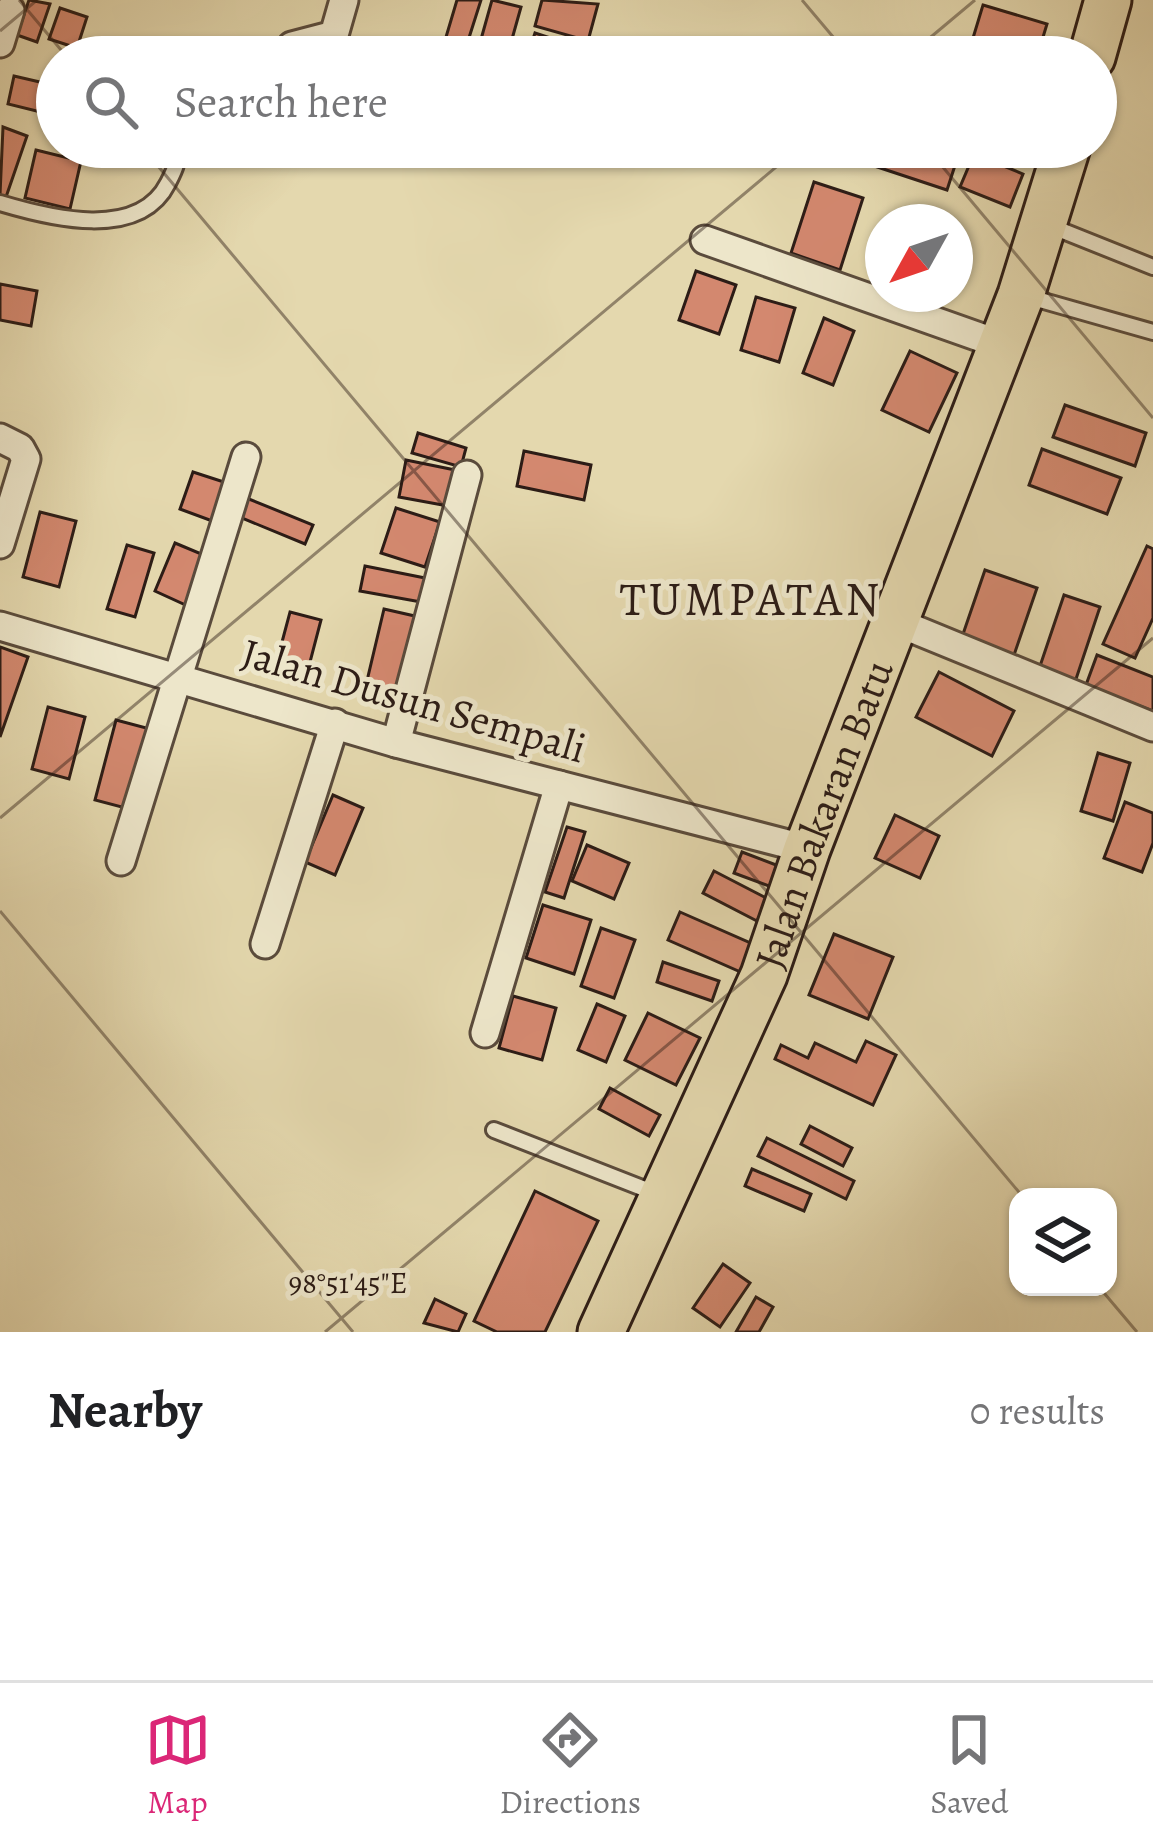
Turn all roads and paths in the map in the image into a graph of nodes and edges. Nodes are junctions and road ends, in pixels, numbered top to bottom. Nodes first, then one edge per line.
1 (344, 0) edge
2 (1108, 0) edge
3 (10, 10) dead end
4 (330, 36) edge
5 (1098, 36) edge
6 (0, 43) edge
7 (175, 168) edge
8 (1059, 168) edge
9 (0, 203) edge
10 (1044, 224) junction
11 (705, 240) dead end
12 (1153, 267) edge
13 (1021, 295) junction
14 (1153, 332) edge
15 (1001, 345) junction
16 (0, 438) edge
17 (246, 457) dead end
18 (466, 475) dead end
19 (0, 544) edge
20 (894, 621) junction
21 (0, 626) edge
22 (179, 676) junction
23 (335, 723) junction
24 (1153, 728) edge
25 (396, 743) junction
26 (560, 785) junction
27 (807, 849) junction
28 (121, 861) dead end
29 (265, 944) dead end
30 (485, 1033) dead end
31 (494, 1130) dead end
32 (665, 1197) junction
33 (602, 1332) edge

1 - 4 street
2 - 5 highway
3 - 6 street
7 - 9 lane
8 - 10 highway, Jalan Bakaran Batu
10 - 12 lane
10 - 13 highway, Jalan Bakaran Batu
11 - 15 street
13 - 14 lane
13 - 15 highway, Jalan Bakaran Batu
15 - 20 highway, Jalan Bakaran Batu
16 - 19 street
17 - 22 street
18 - 25 street
20 - 24 street
20 - 27 highway, Jalan Bakaran Batu
21 - 22 street, Jalan Dusun Sempali
22 - 23 street, Jalan Dusun Sempali
22 - 28 street
23 - 25 street, Jalan Dusun Sempali
23 - 29 street
25 - 26 street, Jalan Dusun Sempali
26 - 27 street, Jalan Dusun Sempali
26 - 30 street
27 - 32 highway, Jalan Bakaran Batu
31 - 32 lane
32 - 33 highway, Jalan Bakaran Batu

